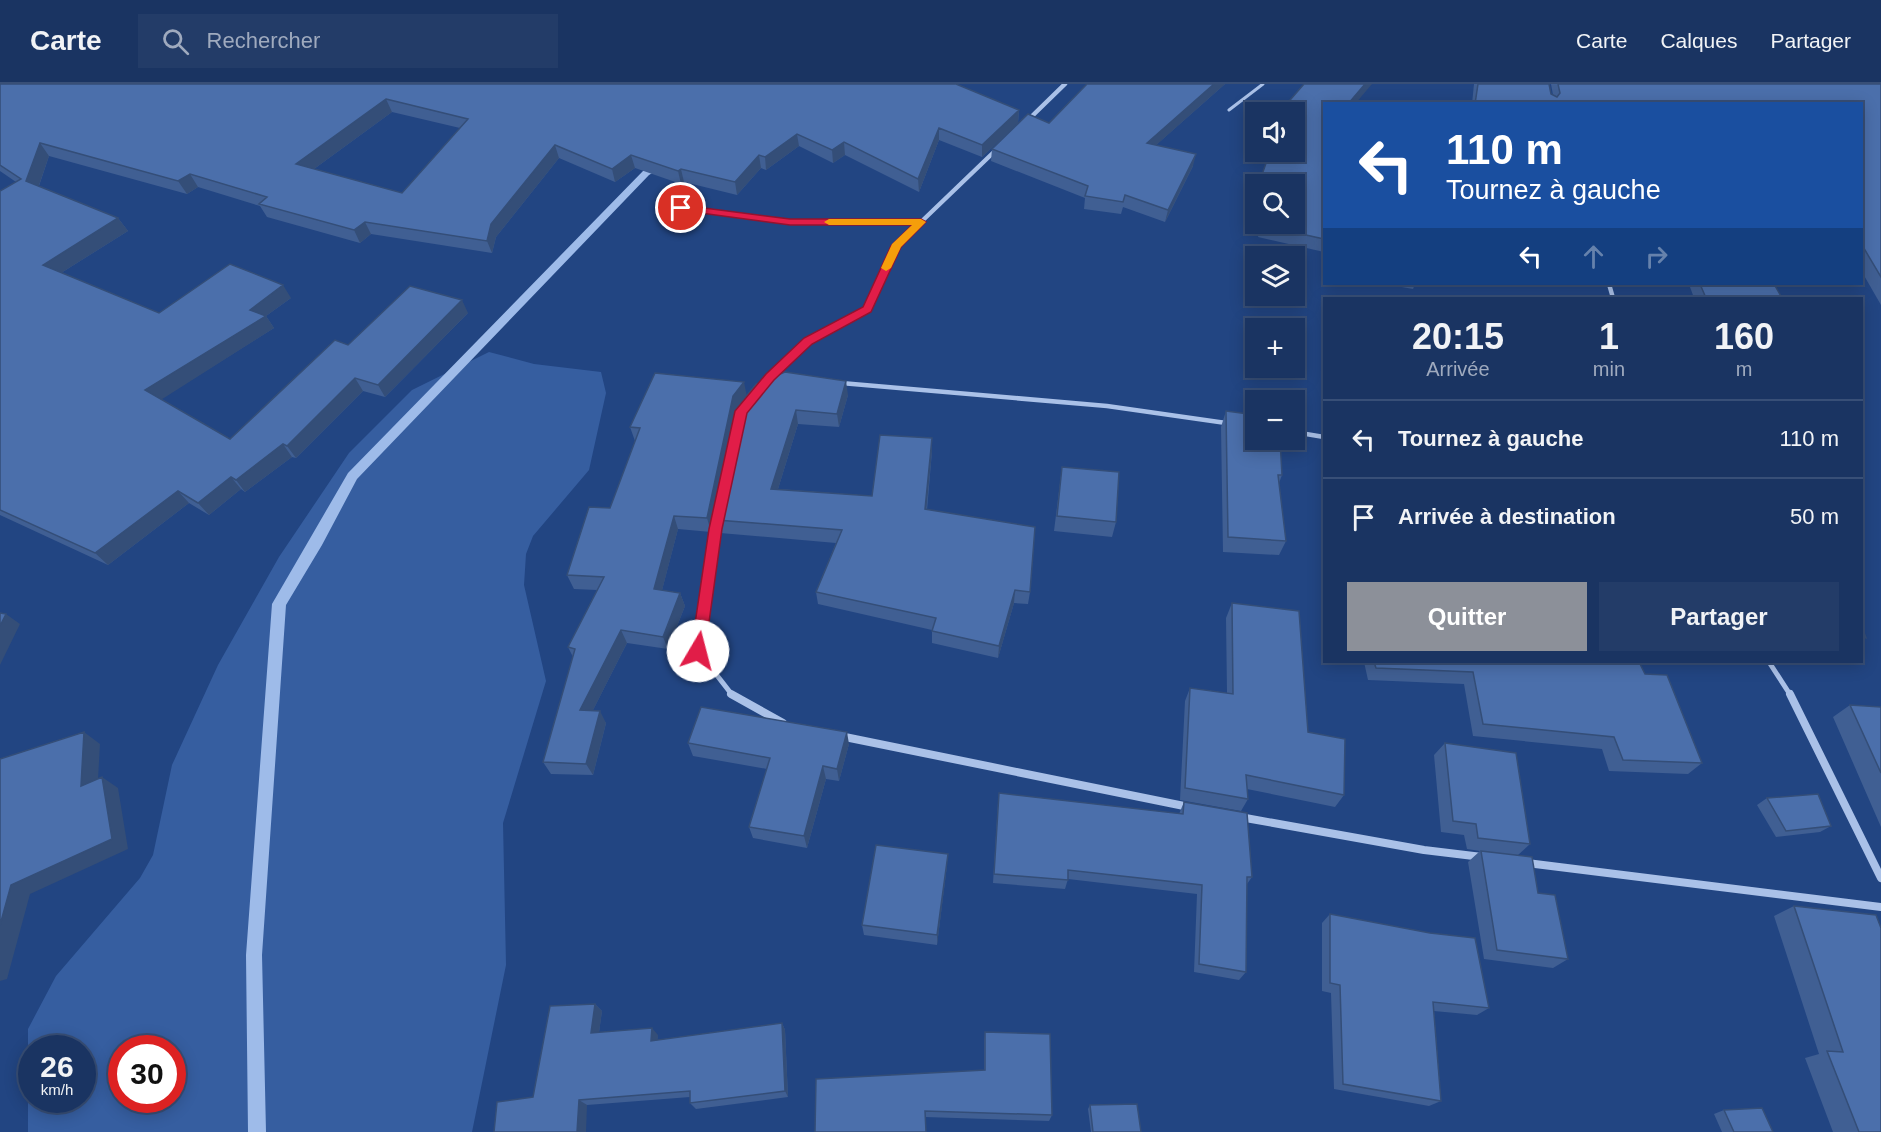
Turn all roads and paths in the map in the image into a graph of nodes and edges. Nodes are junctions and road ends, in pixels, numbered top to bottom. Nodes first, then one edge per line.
1 (1065, 84) edge
2 (1263, 84) edge
3 (1229, 110) dead end
4 (1023, 124) edge
5 (1006, 141) edge
6 (681, 208) dead end
7 (921, 222) junction
8 (770, 377) junction
9 (782, 378) edge
10 (840, 383) edge
11 (756, 394) edge
12 (1233, 424) edge
13 (1305, 434) edge
14 (1323, 437) edge
15 (721, 508) edge
16 (1770, 663) edge
17 (796, 727) edge
18 (831, 734) edge
19 (1192, 808) edge
20 (1227, 814) edge
21 (1494, 859) edge
22 (1518, 862) edge
23 (1881, 878) edge
24 (1881, 907) edge

1 - 4 street
2 - 3 lane
5 - 7 street
6 - 7 lane
7 - 8 street
8 - 9 lane
8 - 11 street
10 - 12 lane
13 - 14 lane
15 - 17 street
16 - 23 street
18 - 19 street
20 - 21 street
22 - 24 street

